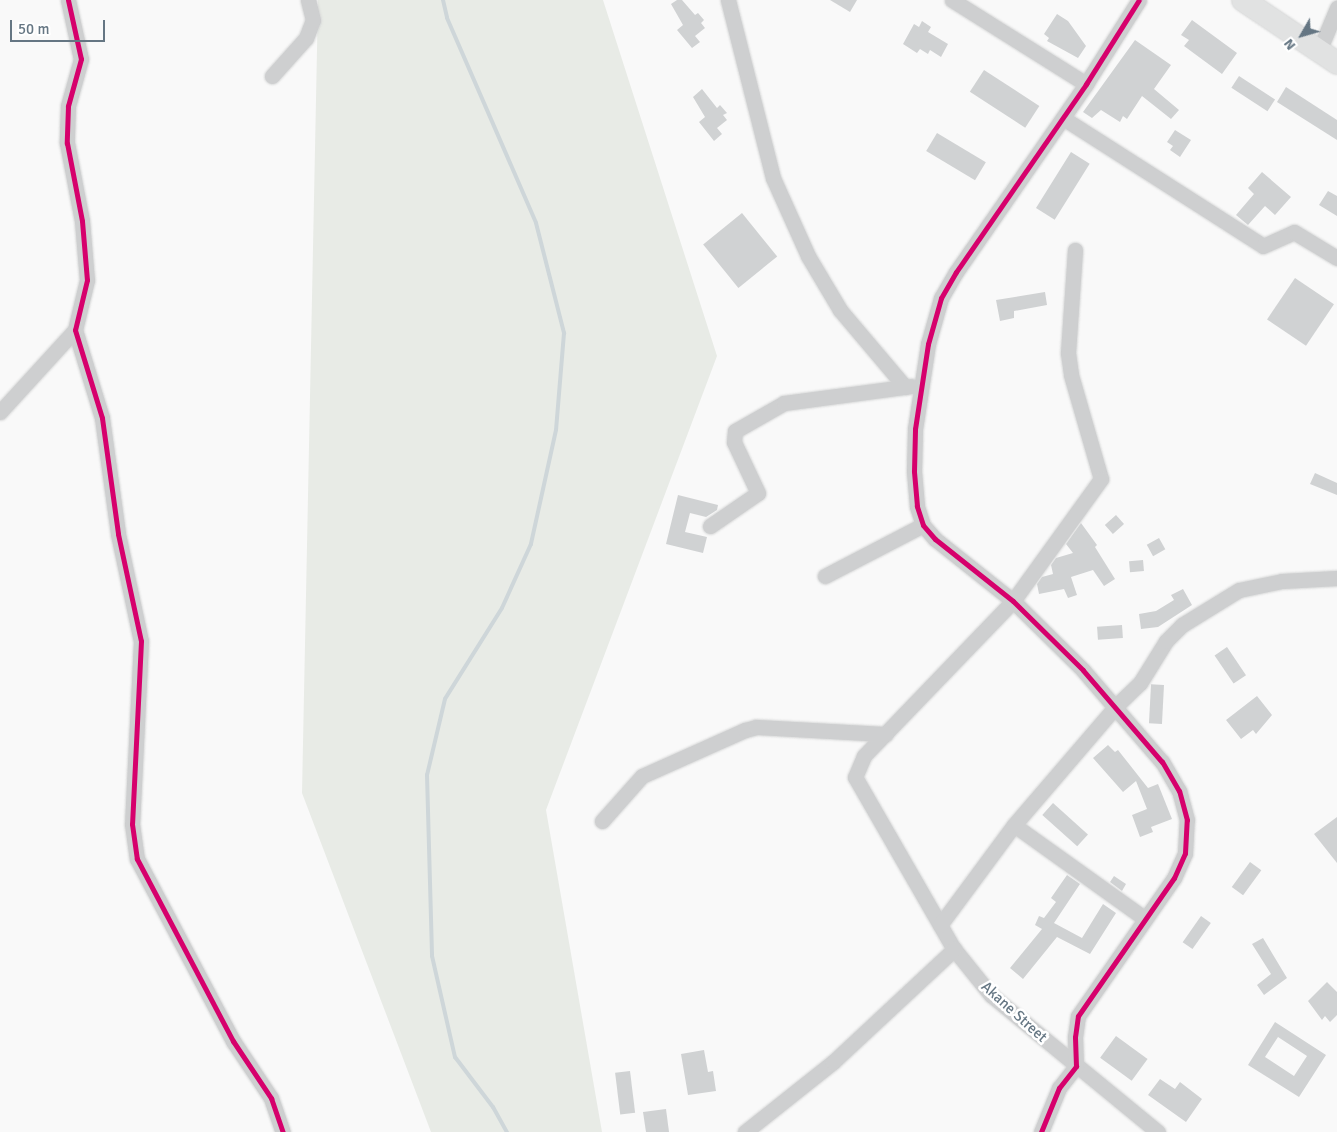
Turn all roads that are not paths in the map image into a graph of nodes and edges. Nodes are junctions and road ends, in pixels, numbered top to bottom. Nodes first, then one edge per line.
1 (68, 0) edge
2 (308, 0) edge
3 (728, 0) edge
4 (952, 0) edge
5 (1139, 0) edge
6 (1243, 0) edge
7 (1337, 8) edge
8 (1328, 57) edge
9 (272, 76) dead end
10 (1086, 84) junction
11 (1063, 118) junction
12 (1075, 250) dead end
13 (1337, 258) edge
14 (75, 330) junction
15 (922, 384) junction
16 (905, 387) junction
17 (0, 412) edge
18 (922, 525) junction
19 (710, 526) dead end
20 (825, 576) dead end
21 (1337, 578) edge
22 (1013, 601) junction
23 (1115, 707) junction
24 (886, 734) junction
25 (602, 821) dead end
26 (1014, 825) junction
27 (1144, 918) junction
28 (940, 926) junction
29 (954, 949) junction
30 (1076, 1066) junction
31 (755, 1128) edge
32 (283, 1132) edge
33 (745, 1132) edge
34 (1042, 1132) edge
35 (1158, 1132) edge

1 - 14 street
2 - 9 street
3 - 16 street
4 - 10 street
5 - 10 street
6 - 8 highway
7 - 8 street
10 - 11 street
11 - 13 street
11 - 15 street
12 - 22 street
14 - 17 street
14 - 32 street
15 - 16 street
15 - 18 street
16 - 19 street
18 - 20 street
18 - 22 street
21 - 23 street
22 - 23 street
22 - 24 street
23 - 26 street
23 - 27 street
24 - 25 street
24 - 28 street, Akane Street
26 - 27 street
26 - 28 street
27 - 30 street
28 - 29 street, Akane Street
29 - 30 street, Akane Street
29 - 31 street
30 - 34 street
30 - 35 street, Akane Street
31 - 33 street

